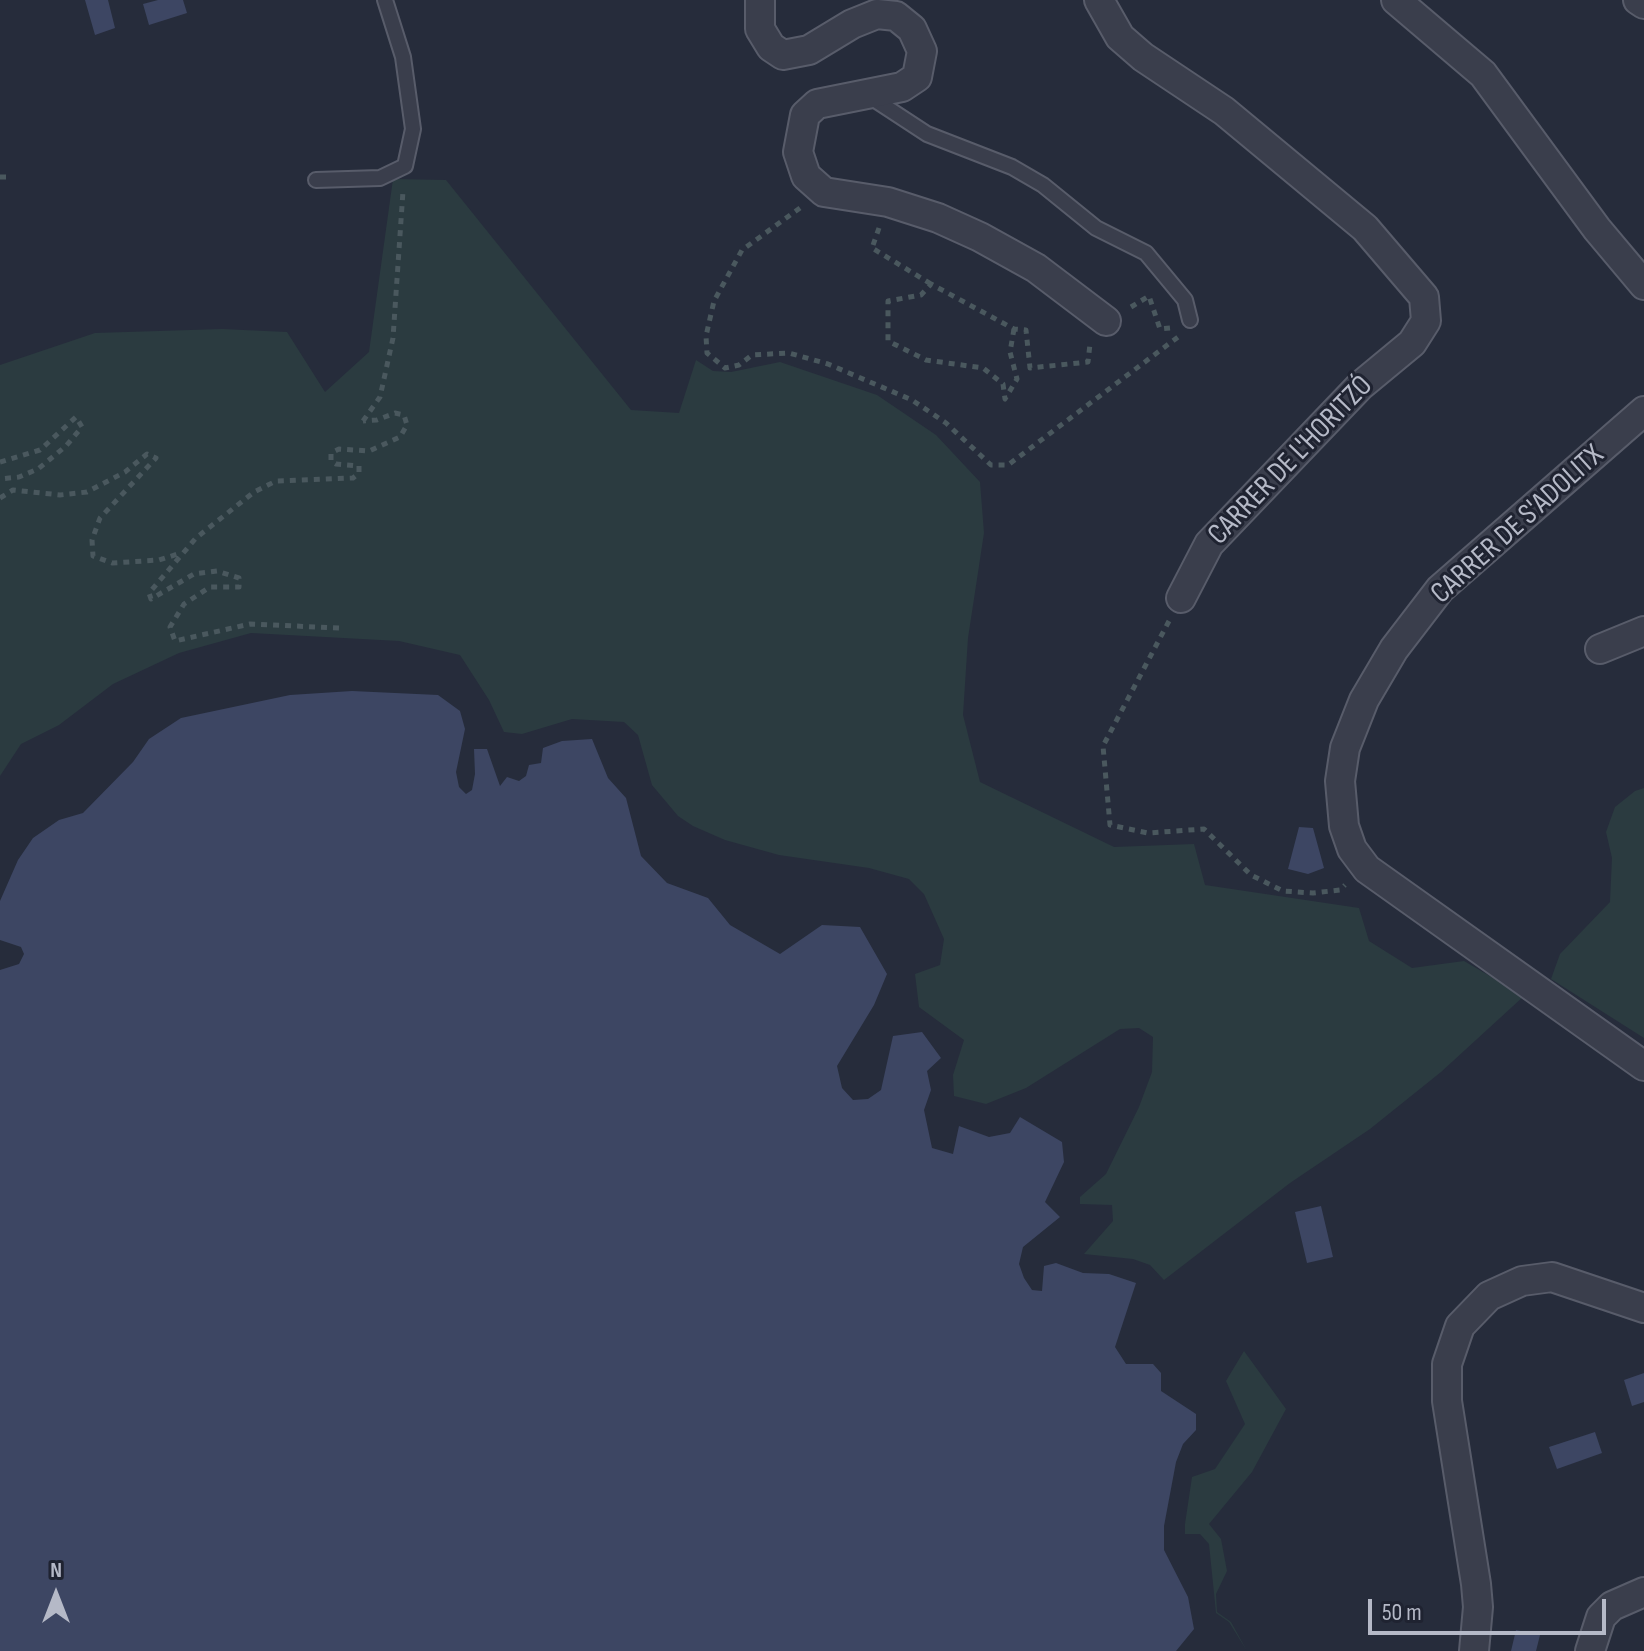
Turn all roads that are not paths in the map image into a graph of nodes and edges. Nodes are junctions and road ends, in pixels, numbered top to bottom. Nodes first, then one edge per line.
1 (385, 0) edge
2 (760, 0) edge
3 (1099, 0) edge
4 (1396, 0) edge
5 (1638, 0) edge
6 (1644, 4) edge
7 (866, 94) junction
8 (316, 180) dead end
9 (1644, 285) edge
10 (1190, 320) dead end
11 (1106, 321) dead end
12 (1644, 411) edge
13 (1181, 598) road end
14 (1644, 631) edge
15 (1600, 649) dead end
16 (1644, 1066) edge
17 (1644, 1308) edge
18 (1644, 1592) edge
19 (1474, 1651) edge
20 (1590, 1651) edge

1 - 8 lane
2 - 7 street
3 - 13 street, CARRER DE L'HORITZÓ
4 - 9 street
5 - 6 street
7 - 10 lane
7 - 11 street
12 - 16 street, CARRER DE S'ADOLITX
14 - 15 street
17 - 19 street
18 - 20 street

